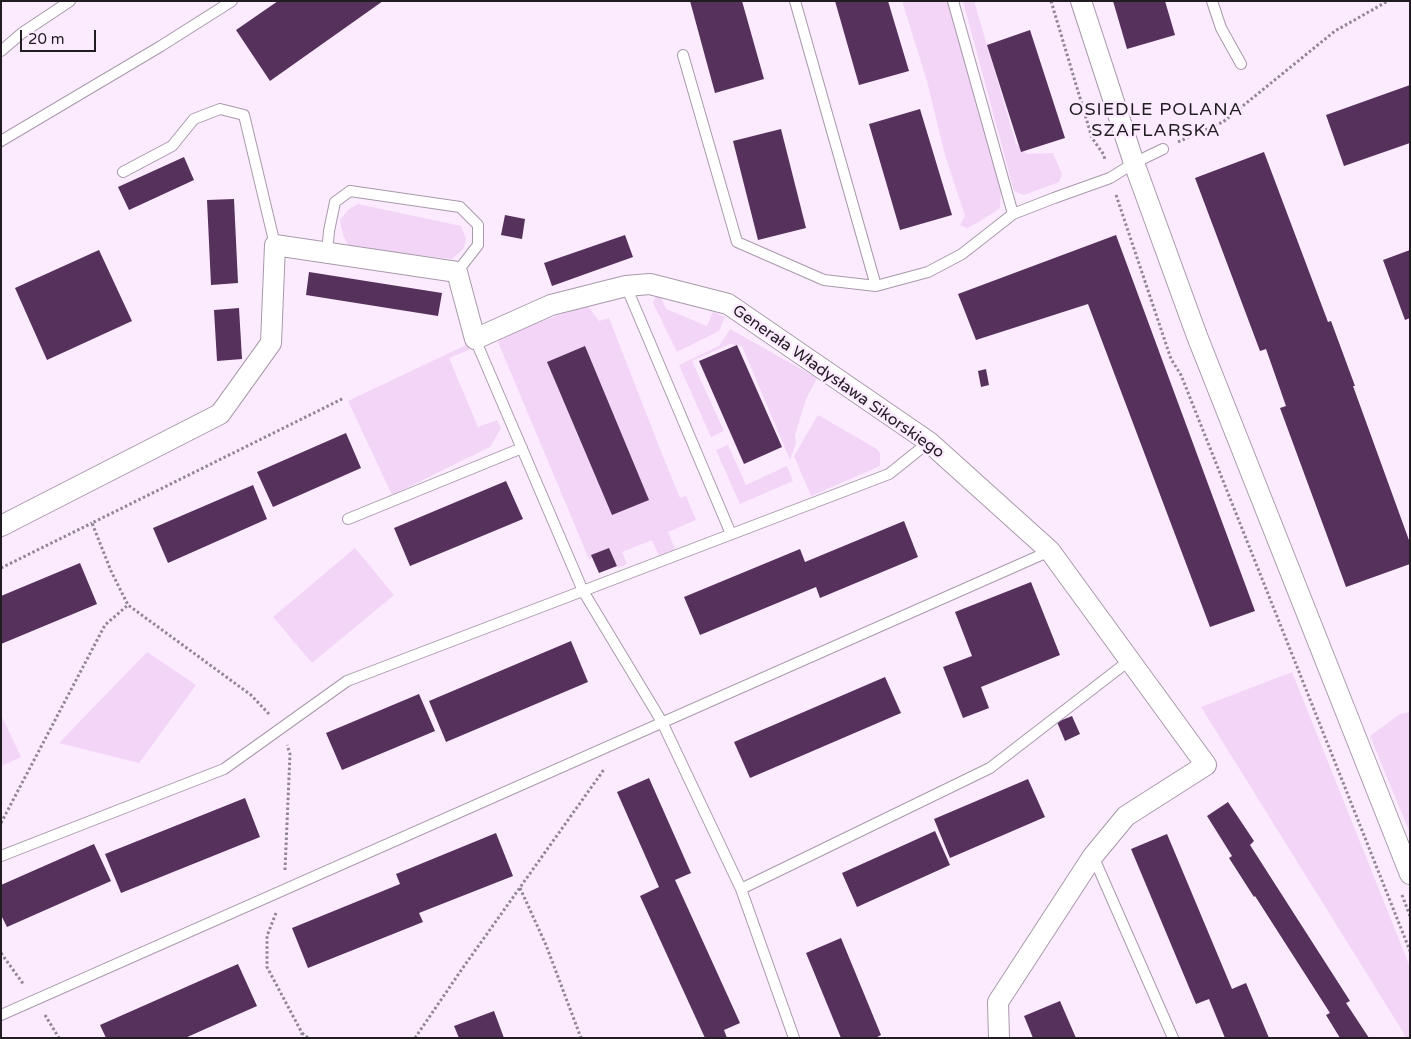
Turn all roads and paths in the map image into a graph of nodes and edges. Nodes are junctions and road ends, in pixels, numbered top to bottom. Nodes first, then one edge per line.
1 (70, 1) edge
2 (232, 1) edge
3 (795, 1) edge
4 (953, 1) edge
5 (1051, 1) edge
6 (1081, 1) edge
7 (1212, 1) edge
8 (1388, 1) edge
9 (1, 51) edge
10 (683, 55) dead end
11 (1241, 64) dead end
12 (1, 141) edge
13 (1163, 149) joint
14 (1134, 163) junction
15 (123, 172) dead end
16 (1110, 178) junction
17 (1013, 214) junction
18 (275, 245) junction
19 (327, 253) junction
20 (457, 272) junction
21 (626, 286) junction
22 (876, 286) junction
23 (475, 339) junction
24 (344, 398) dead end
25 (929, 442) junction
26 (522, 448) junction
27 (348, 519) dead end
28 (92, 523) junction
29 (1, 526) edge
30 (731, 534) junction
31 (1050, 551) junction
32 (1, 568) edge
33 (583, 591) junction
34 (128, 605) junction
35 (1130, 660) junction
36 (662, 722) junction
37 (282, 727) junction
38 (624, 739) junction
39 (1, 824) edge
40 (1, 856) edge
41 (1093, 856) junction
42 (1410, 874) edge
43 (520, 888) junction
44 (284, 889) junction
45 (741, 889) junction
46 (1410, 951) edge
47 (1, 1016) edge
48 (302, 1033) junction
49 (301, 1038) edge
50 (308, 1038) edge
51 (415, 1038) edge
52 (581, 1038) edge
53 (794, 1038) edge
54 (999, 1038) edge
55 (1173, 1038) edge

1 - 9 lane
2 - 12 lane
3 - 22 lane
4 - 17 lane
5 - 16 path
6 - 14 street
7 - 11 lane
8 - 13 path
10 - 22 lane
13 - 14 lane
14 - 16 lane
14 - 42 street
15 - 18 lane
16 - 17 lane
16 - 46 path
17 - 22 lane
18 - 19 street
18 - 29 street
19 - 20 street
19 - 20 lane
20 - 23 street
21 - 23 street, Generała Władysława Sikorskiego
21 - 25 street, Generała Władysława Sikorskiego
21 - 30 lane
23 - 26 lane
24 - 28 path
25 - 30 lane
25 - 31 street, Generała Władysława Sikorskiego
26 - 27 lane
26 - 33 lane
28 - 32 path
28 - 34 path
30 - 33 lane
31 - 35 street, Generała Władysława Sikorskiego
31 - 36 lane
33 - 36 lane
33 - 37 lane
34 - 37 path
34 - 39 path
35 - 41 street, Generała Władysława Sikorskiego
35 - 45 lane
36 - 38 lane
36 - 45 lane
37 - 40 lane
37 - 44 path
38 - 43 path
38 - 44 lane
41 - 54 street, Generała Władysława Sikorskiego
41 - 55 lane
43 - 51 path
43 - 52 path
44 - 47 lane
44 - 48 path
45 - 53 lane
48 - 49 path
48 - 50 path

